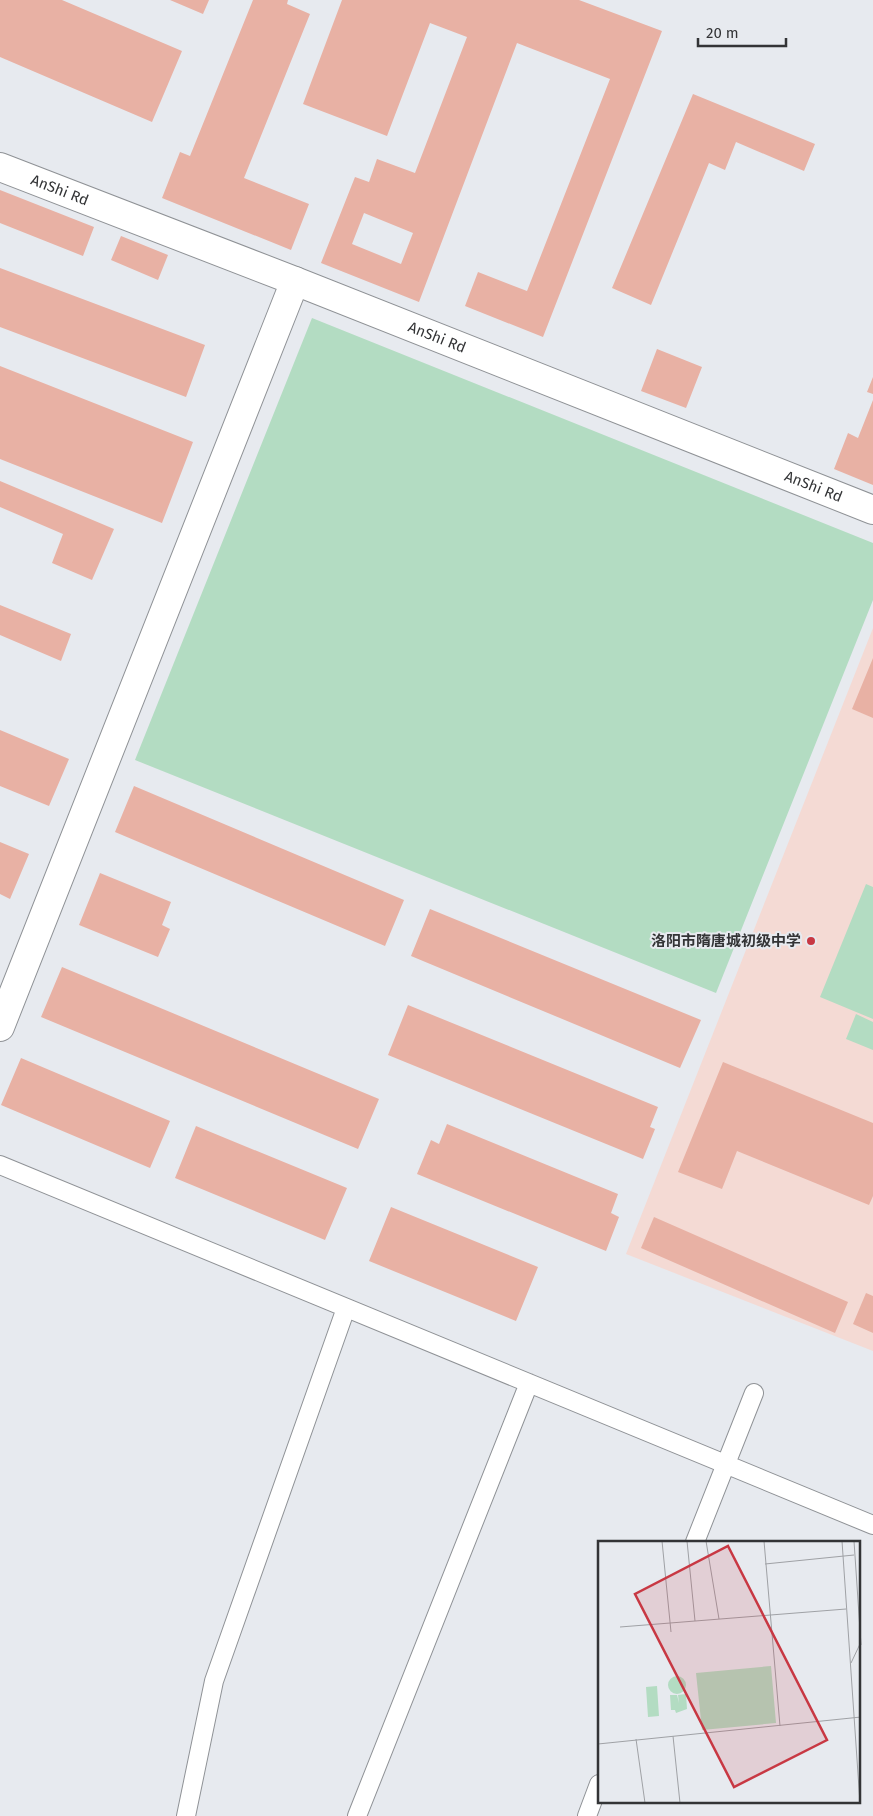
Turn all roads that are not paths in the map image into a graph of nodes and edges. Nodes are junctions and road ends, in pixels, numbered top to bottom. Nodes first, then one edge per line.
1 (0, 167) edge
2 (294, 281) junction
3 (873, 510) edge
4 (0, 1027) edge
5 (0, 1165) edge
6 (346, 1308) junction
7 (529, 1383) junction
8 (754, 1393) dead end
9 (726, 1464) junction
10 (873, 1525) edge
11 (695, 1541) edge
12 (598, 1787) edge
13 (186, 1816) edge
14 (357, 1816) edge
15 (587, 1816) edge

1 - 2 street, AnShi Rd
2 - 3 street, AnShi Rd
2 - 4 street
5 - 6 lane
6 - 7 lane
6 - 13 lane
7 - 9 lane
7 - 14 lane
8 - 9 lane
9 - 10 lane
9 - 11 lane
12 - 15 lane

